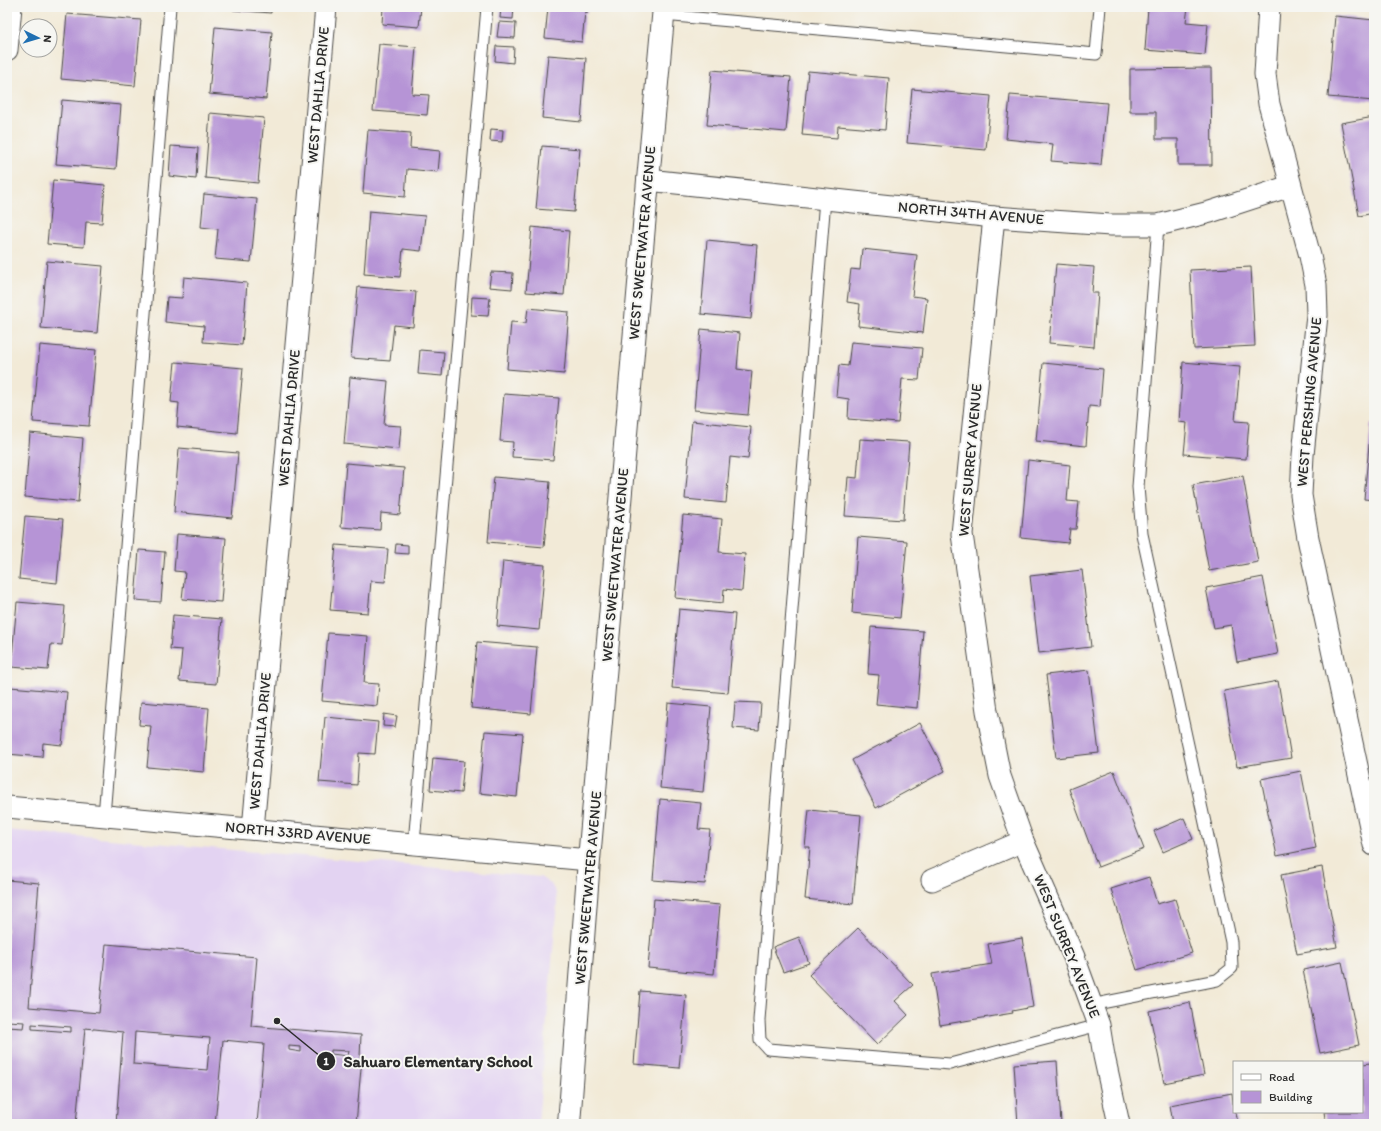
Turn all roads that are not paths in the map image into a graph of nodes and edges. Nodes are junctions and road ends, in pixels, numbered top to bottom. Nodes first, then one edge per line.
1 (11, 7) edge
2 (170, 7) edge
3 (326, 7) edge
4 (487, 7) edge
5 (1100, 7) edge
6 (1269, 7) edge
7 (664, 11) edge
8 (7, 50) edge
9 (648, 180) junction
10 (1290, 186) junction
11 (824, 199) junction
12 (994, 217) junction
13 (1158, 225) junction
14 (7, 807) edge
15 (104, 816) junction
16 (252, 829) junction
17 (1023, 841) junction
18 (414, 843) junction
19 (1374, 845) edge
20 (590, 860) junction
21 (932, 880) dead end
22 (1091, 1005) junction
23 (1099, 1025) junction
24 (569, 1124) edge
25 (1119, 1124) edge

1 - 8 street
2 - 15 lane
3 - 16 street, WEST DAHLIA DRIVE
4 - 18 lane
5 - 7 lane
6 - 10 street, WEST PERSHING AVENUE
7 - 9 street, WEST SWEETWATER AVENUE
9 - 11 street, NORTH 34TH AVENUE
9 - 20 street, WEST SWEETWATER AVENUE
10 - 13 street, NORTH 34TH AVENUE
10 - 19 street, WEST PERSHING AVENUE
11 - 12 street, NORTH 34TH AVENUE
11 - 23 lane
12 - 13 street, NORTH 34TH AVENUE
12 - 17 street, WEST SURREY AVENUE
13 - 22 lane
14 - 15 street, NORTH 33RD AVENUE
15 - 16 street, NORTH 33RD AVENUE
16 - 18 street, NORTH 33RD AVENUE
17 - 21 street
17 - 22 street, WEST SURREY AVENUE
18 - 20 street, NORTH 33RD AVENUE
20 - 24 street, WEST SWEETWATER AVENUE
22 - 23 street, WEST SURREY AVENUE
23 - 25 street, WEST SURREY AVENUE

